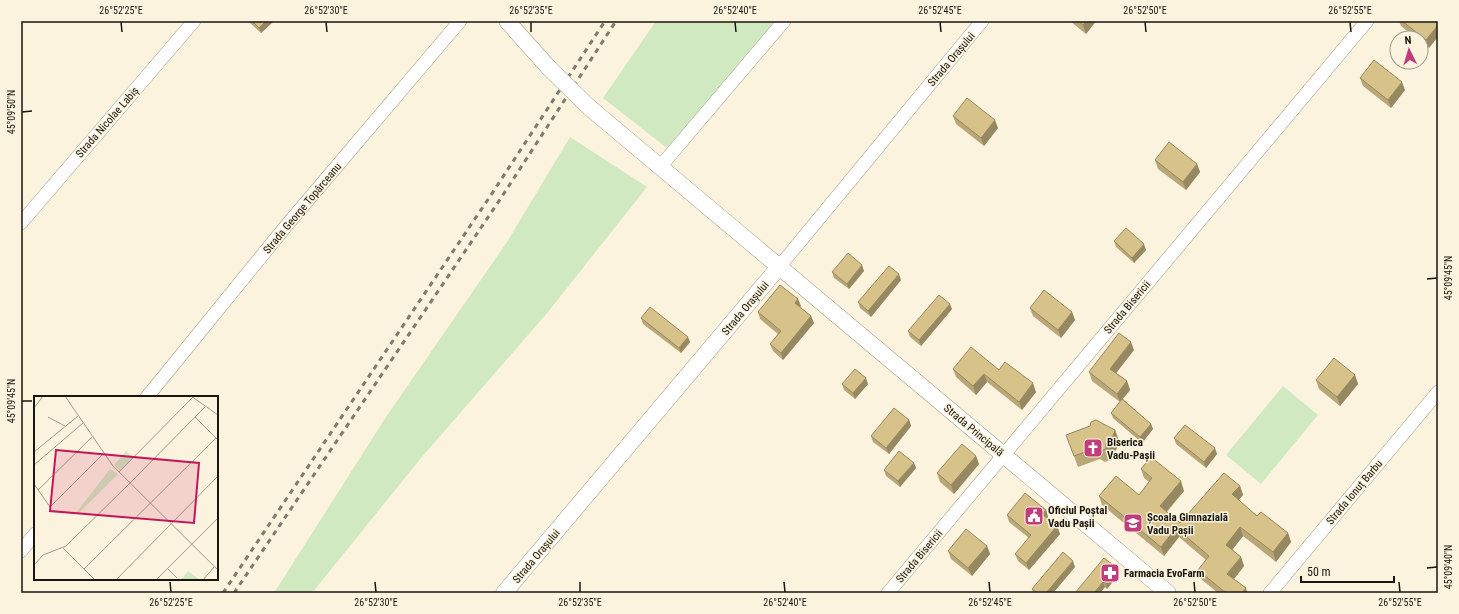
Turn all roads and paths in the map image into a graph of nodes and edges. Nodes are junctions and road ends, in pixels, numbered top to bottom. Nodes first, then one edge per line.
1 (194, 21) edge
2 (460, 21) edge
3 (507, 21) edge
4 (784, 21) edge
5 (982, 21) edge
6 (1367, 21) edge
7 (660, 167) junction
8 (21, 223) edge
9 (779, 267) junction
10 (1438, 392) edge
11 (148, 396) edge
12 (1004, 455) junction
13 (34, 535) edge
14 (21, 551) edge
15 (504, 593) edge
16 (888, 593) edge
17 (1168, 593) edge
18 (1270, 593) edge

1 - 8 street, Strada Nicolae Labiș
2 - 11 street, Strada George Topârceanu
3 - 7 main road, Strada Principală, bridge
4 - 7 street
5 - 9 street, Strada Orașului
6 - 12 street, Strada Bisericii
7 - 9 main road, Strada Principală
9 - 12 main road, Strada Principală
9 - 15 main road, Strada Orașului
10 - 18 street, Strada Ionuț Barbu
12 - 16 street, Strada Bisericii
12 - 17 main road, Strada Principală
13 - 14 street

